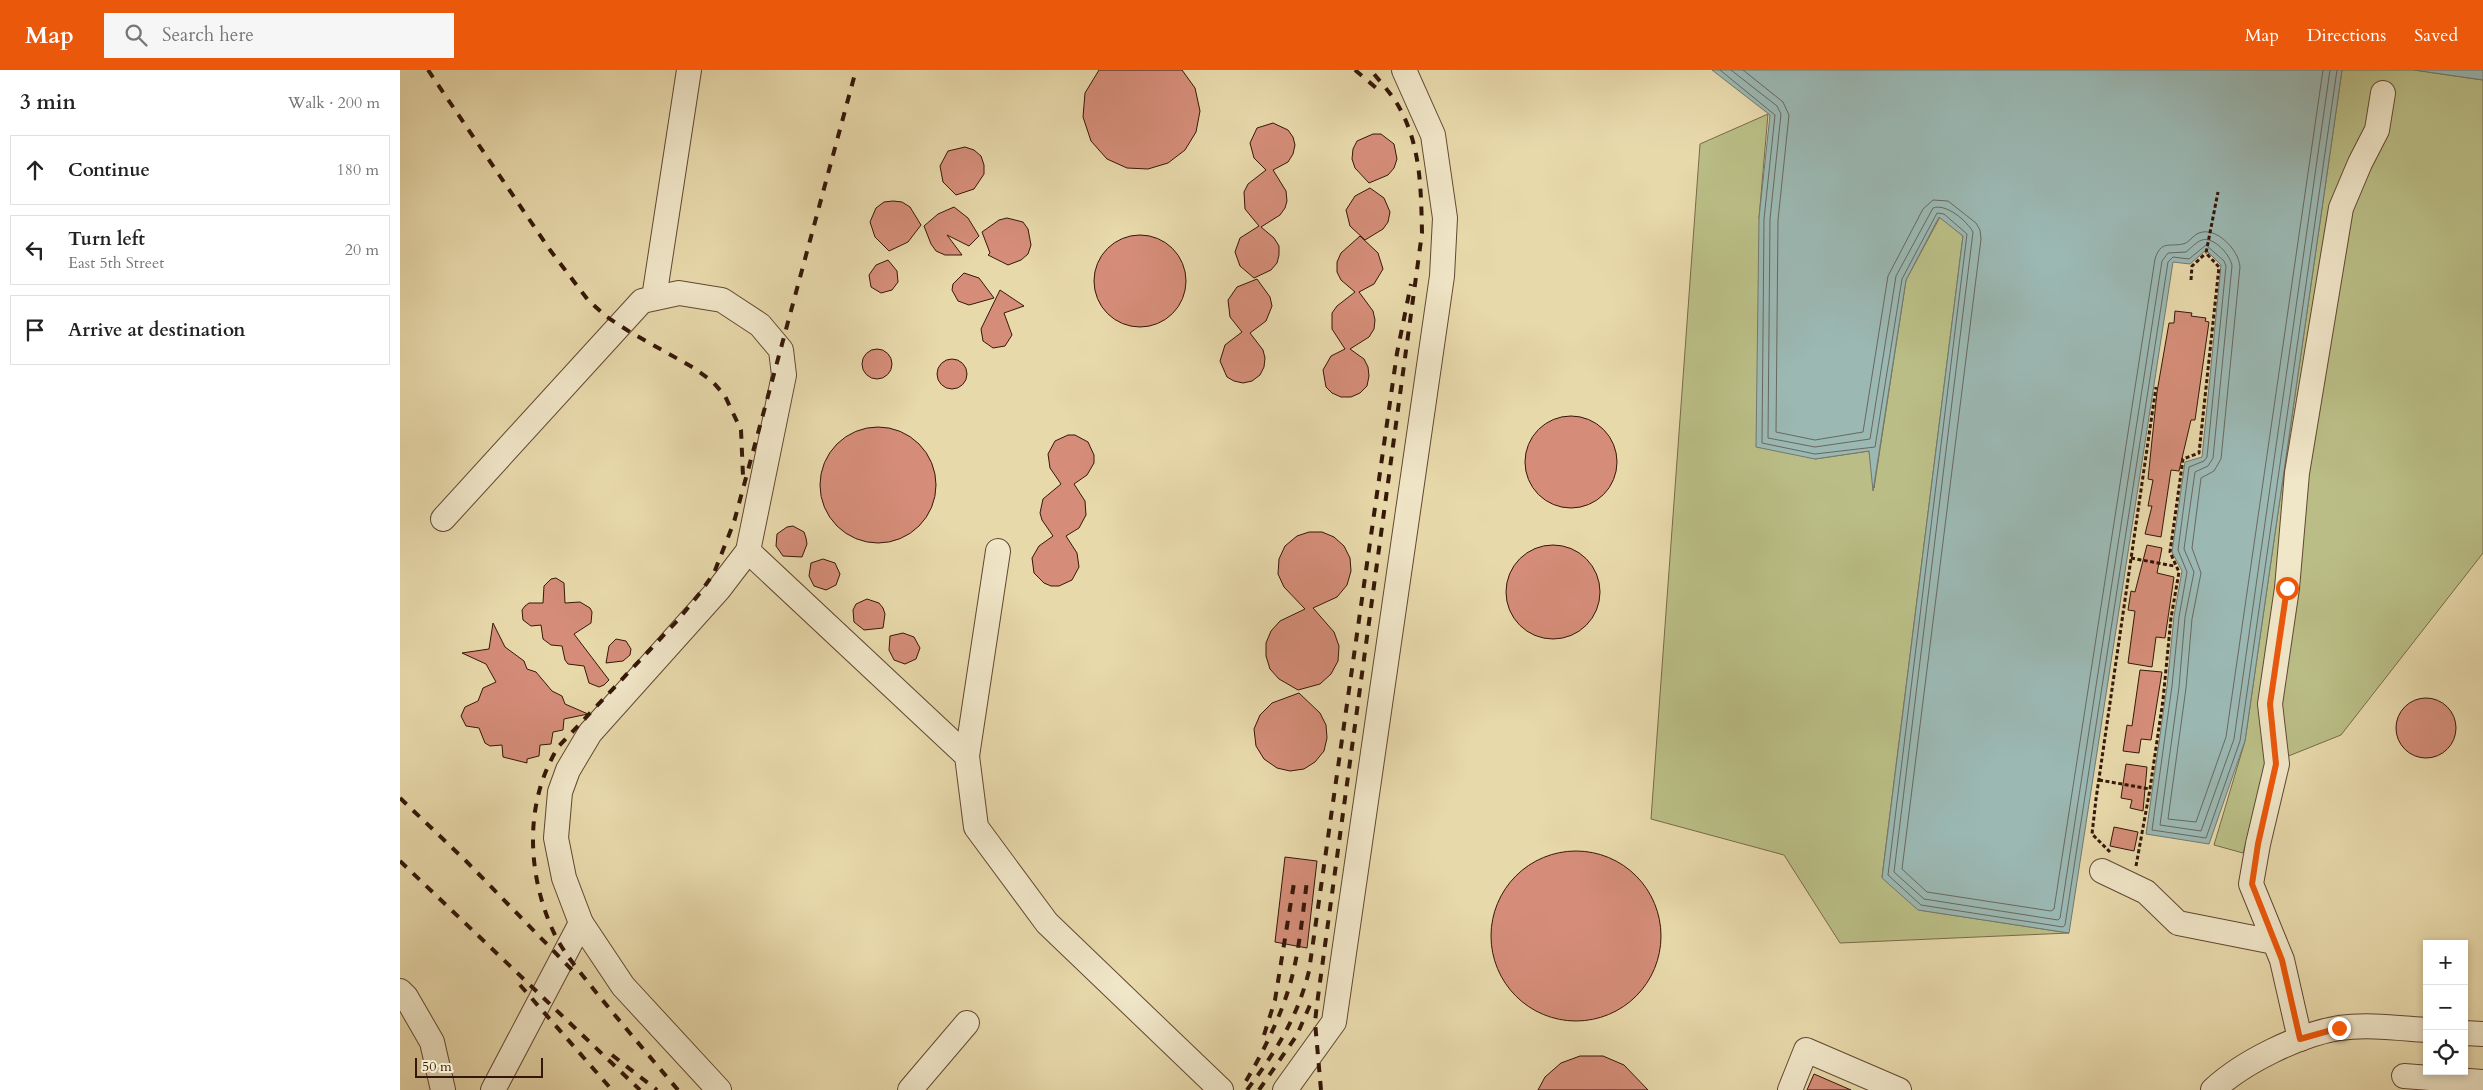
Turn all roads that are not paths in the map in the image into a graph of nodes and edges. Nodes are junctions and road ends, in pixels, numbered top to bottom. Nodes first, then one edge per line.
1 (689, 70) edge
2 (1404, 70) edge
3 (2383, 92) dead end
4 (654, 298) junction
5 (443, 519) dead end
6 (748, 551) junction
7 (998, 551) dead end
8 (967, 756) junction
9 (2116, 878) road end
10 (581, 924) junction
11 (2274, 942) junction
12 (400, 991) edge
13 (967, 1023) dead end
14 (2423, 1030) edge
15 (2468, 1033) edge
16 (2483, 1034) edge
17 (2300, 1039) junction
18 (2483, 1082) edge
19 (2414, 1083) edge
20 (443, 1090) edge
21 (493, 1090) edge
22 (719, 1090) edge
23 (910, 1090) edge
24 (1221, 1090) edge
25 (1285, 1090) edge
26 (1790, 1090) edge
27 (1899, 1090) edge
28 (2213, 1090) edge

1 - 4 street
2 - 25 street
3 - 11 street
4 - 5 street
4 - 6 street
6 - 8 street
6 - 10 street
7 - 8 street
8 - 24 street
9 - 11 street
10 - 21 street
10 - 22 street
11 - 17 street
12 - 20 street
13 - 23 street
14 - 17 street
15 - 16 street
17 - 28 street
18 - 19 street
26 - 27 street

